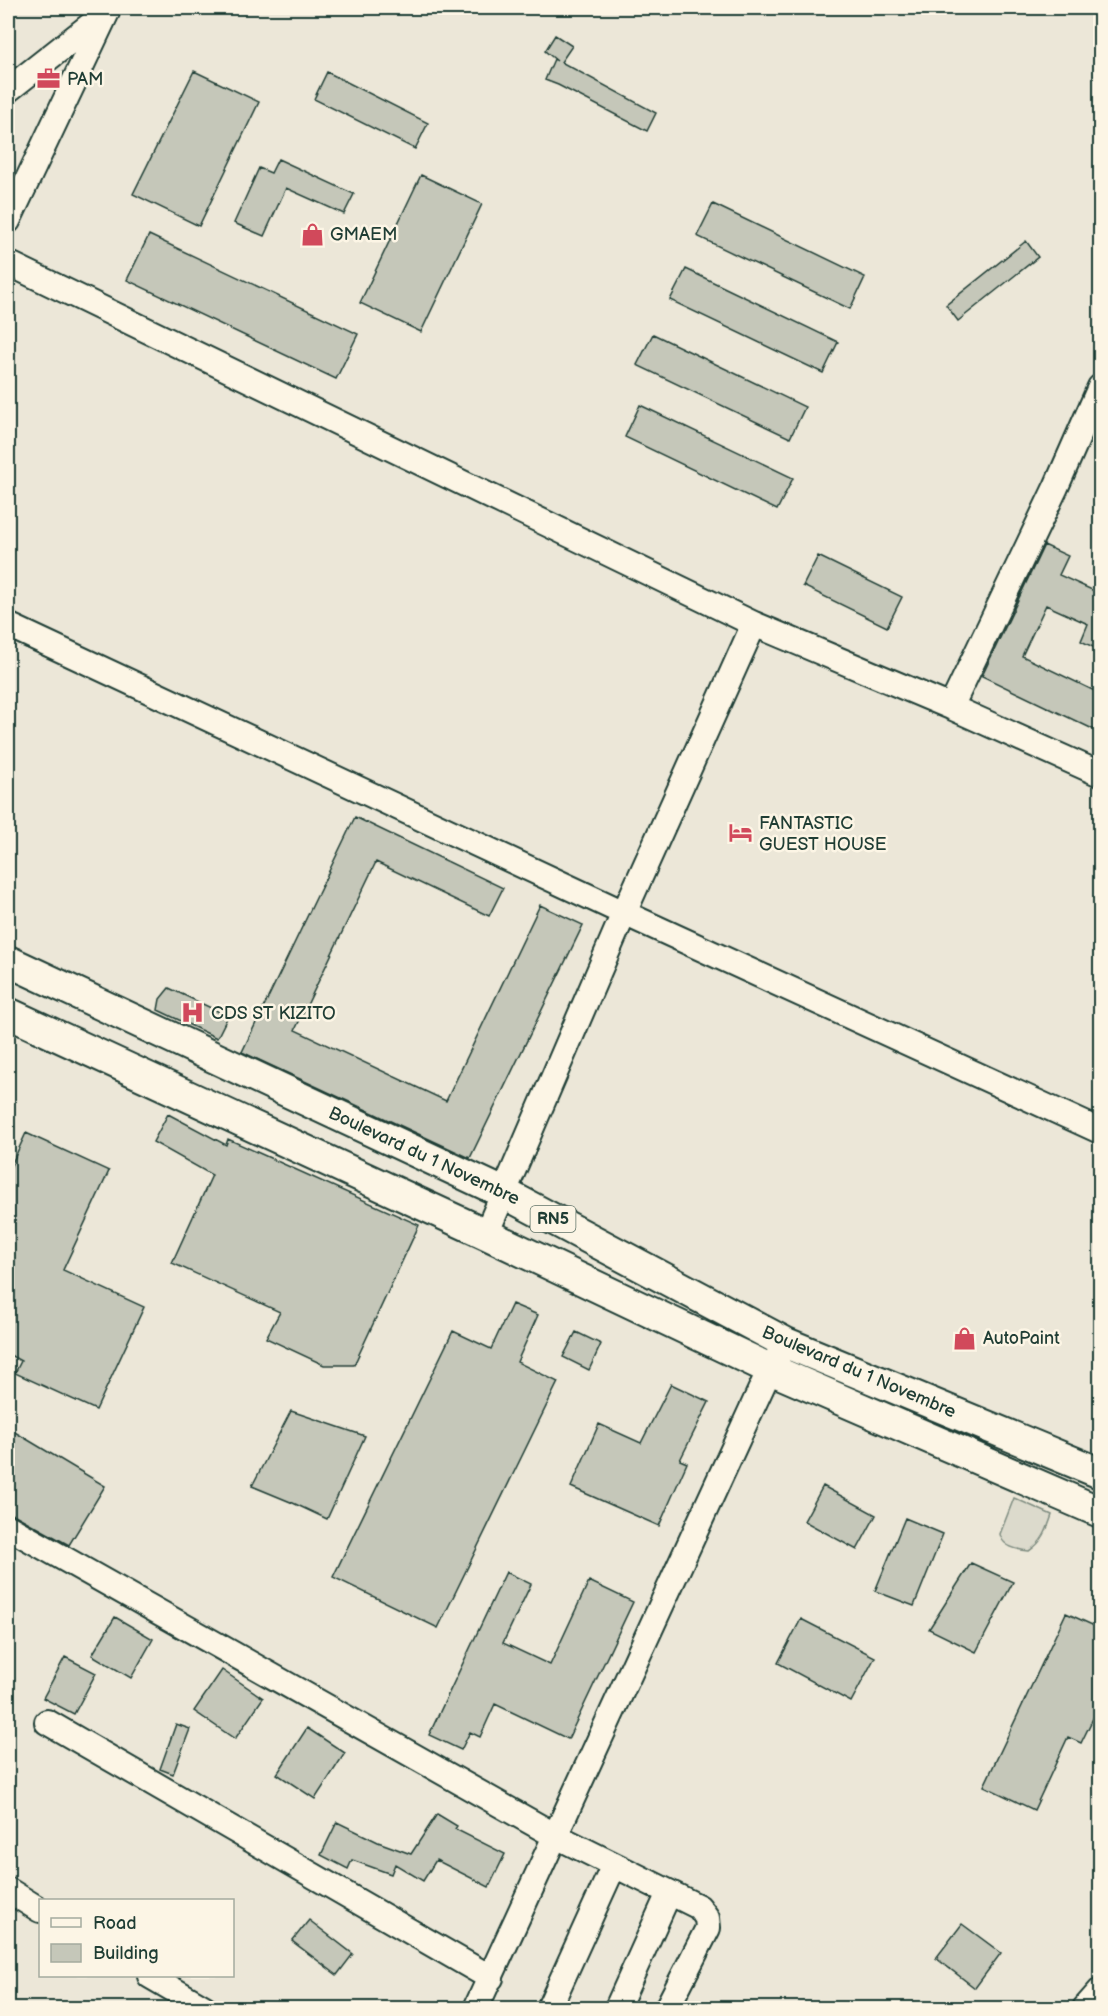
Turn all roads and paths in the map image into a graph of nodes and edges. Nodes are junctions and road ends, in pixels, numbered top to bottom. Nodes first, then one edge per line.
1 (110, 10) edge
2 (8, 90) edge
3 (8, 221) edge
4 (8, 263) edge
5 (1101, 387) edge
6 (754, 624) junction
7 (8, 625) edge
8 (951, 707) junction
9 (1101, 774) edge
10 (624, 913) junction
11 (8, 961) edge
12 (119, 1012) junction
13 (8, 1013) edge
14 (99, 1055) junction
15 (1101, 1131) edge
16 (504, 1193) junction
17 (486, 1234) junction
18 (786, 1343) junction
19 (770, 1369) junction
20 (1101, 1473) edge
21 (1101, 1512) edge
22 (8, 1527) edge
23 (47, 1722) dead end
24 (554, 1835) junction
25 (614, 1865) junction
26 (8, 1890) edge
27 (669, 1893) junction
28 (39, 1909) edge
29 (152, 1977) edge
30 (491, 1978) junction
31 (1101, 1991) edge
32 (205, 2008) edge
33 (476, 2008) edge
34 (549, 2008) edge
35 (617, 2008) edge
36 (667, 2008) edge
37 (1085, 2008) edge

1 - 2 street
1 - 3 street
4 - 6 street
5 - 8 street
6 - 8 street
6 - 10 street
7 - 10 street
8 - 9 street
10 - 15 street
10 - 16 street
11 - 12 main road, Boulevard du 1 Novembre / RN5
12 - 14 main road
12 - 16 main road, Boulevard du 1 Novembre / RN5
13 - 14 main road, Boulevard du 1 Novembre / RN5
14 - 17 main road, Boulevard du 1 Novembre / RN5
16 - 17 street
16 - 18 main road, Boulevard du 1 Novembre / RN5
17 - 19 main road, Boulevard du 1 Novembre / RN5
18 - 19 street
18 - 20 main road, Boulevard du 1 Novembre / RN5
19 - 21 main road, Boulevard du 1 Novembre / RN5
19 - 24 street
22 - 24 street
23 - 30 street
24 - 25 street
24 - 30 street
25 - 27 street
25 - 34 street
26 - 28 street
27 - 35 street
27 - 36 street
29 - 32 street
30 - 33 street
31 - 37 street

